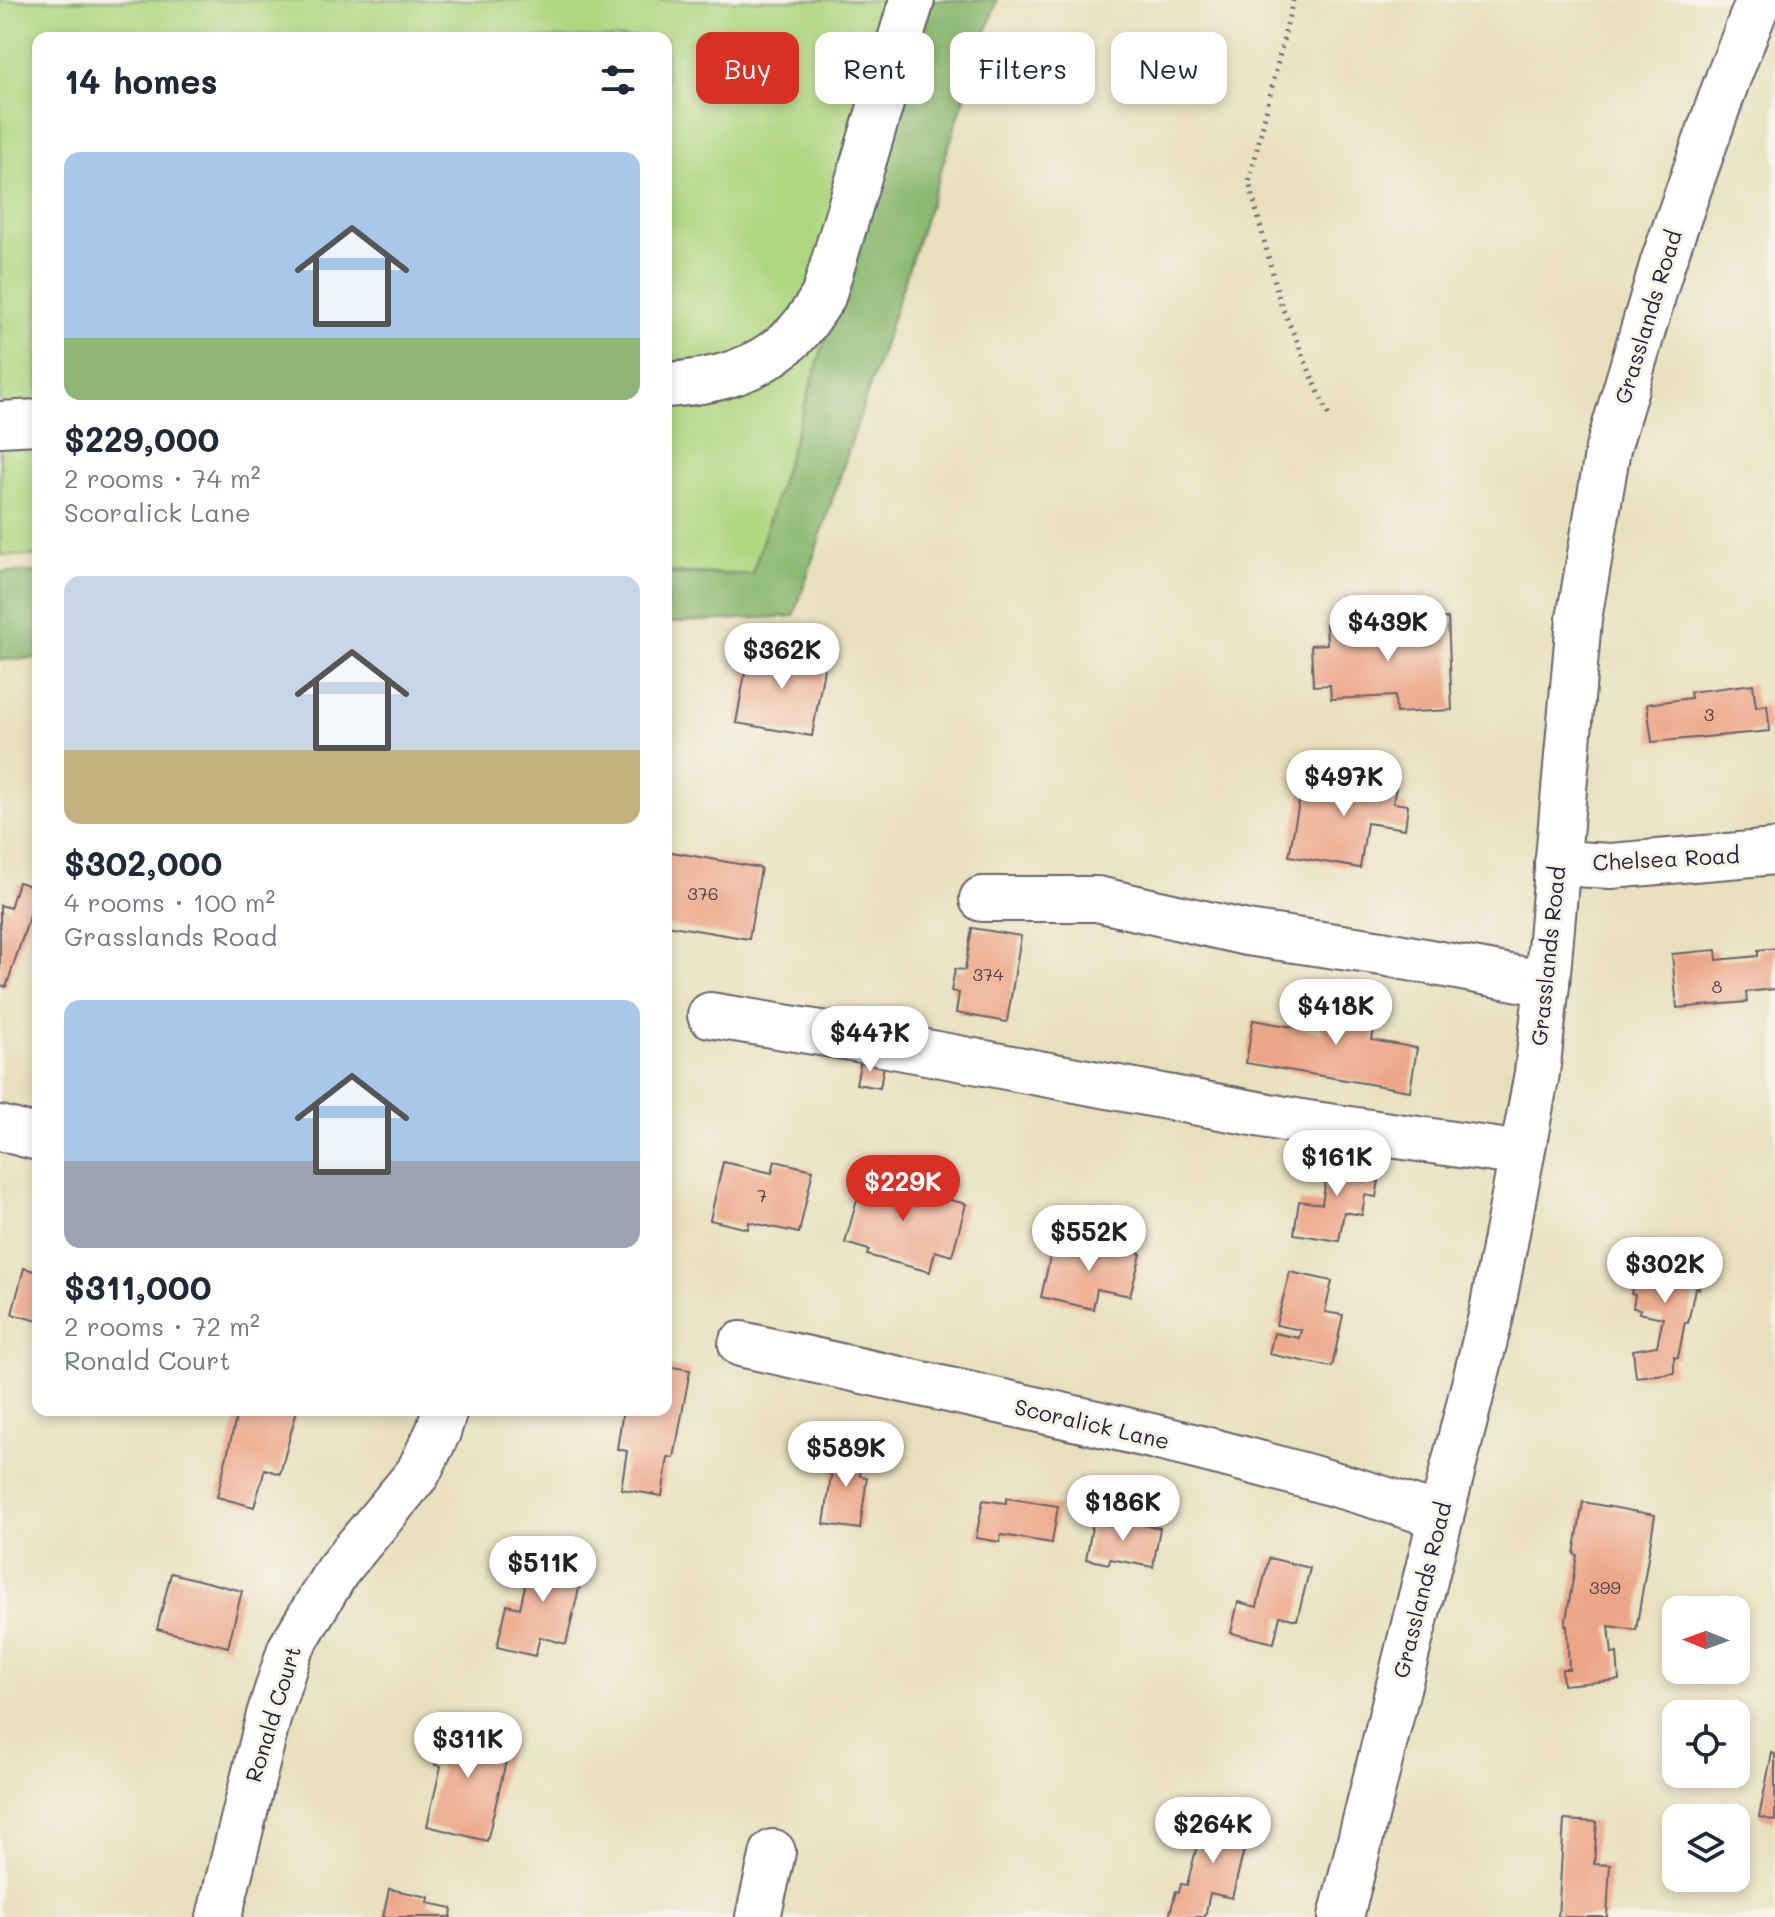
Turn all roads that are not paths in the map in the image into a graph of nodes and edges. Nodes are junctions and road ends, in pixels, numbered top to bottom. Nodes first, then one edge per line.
1 (912, 0) edge
2 (1759, 0) edge
3 (672, 385) edge
4 (32, 422) edge
5 (0, 424) edge
6 (1775, 852) edge
7 (1557, 863) junction
8 (982, 899) dead end
9 (1547, 984) junction
10 (710, 1015) dead end
11 (0, 1128) edge
12 (32, 1136) edge
13 (1522, 1154) junction
14 (741, 1344) dead end
15 (443, 1416) edge
16 (1441, 1517) junction
17 (773, 1852) dead end
18 (219, 1917) edge
19 (758, 1917) edge
20 (1341, 1917) edge

1 - 3 main road
2 - 7 main road, Grasslands Road
4 - 5 main road
6 - 7 main road, Chelsea Road
7 - 9 main road, Grasslands Road
8 - 9 main road
9 - 13 main road, Grasslands Road
10 - 13 main road
11 - 12 main road
13 - 16 main road, Grasslands Road
14 - 16 main road, Scoralick Lane
15 - 18 main road, Ronald Court
16 - 20 main road, Grasslands Road
17 - 19 main road

